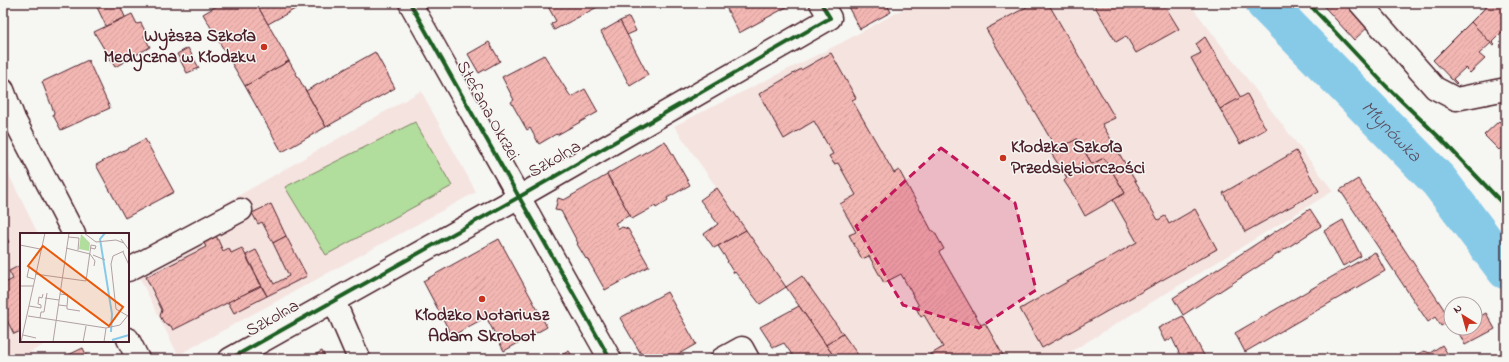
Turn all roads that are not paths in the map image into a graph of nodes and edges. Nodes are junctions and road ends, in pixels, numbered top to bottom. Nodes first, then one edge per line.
1 (410, 3) edge
2 (1360, 3) edge
3 (826, 11) edge
4 (1506, 89) edge
5 (3, 90) edge
6 (519, 197) junction
7 (241, 210) dead end
8 (73, 233) edge
9 (129, 269) edge
10 (334, 301) junction
11 (129, 341) edge
12 (138, 359) edge
13 (230, 359) edge
14 (360, 359) edge
15 (610, 359) edge
16 (722, 359) edge
17 (748, 359) edge

1 - 6 street, Stefana Okrzei
2 - 4 street
3 - 6 street, Szkolna
5 - 8 street
6 - 10 street, Szkolna
6 - 15 street, Stefana Okrzei
7 - 9 street
10 - 13 street, Szkolna
10 - 14 street
11 - 12 street
16 - 17 street

